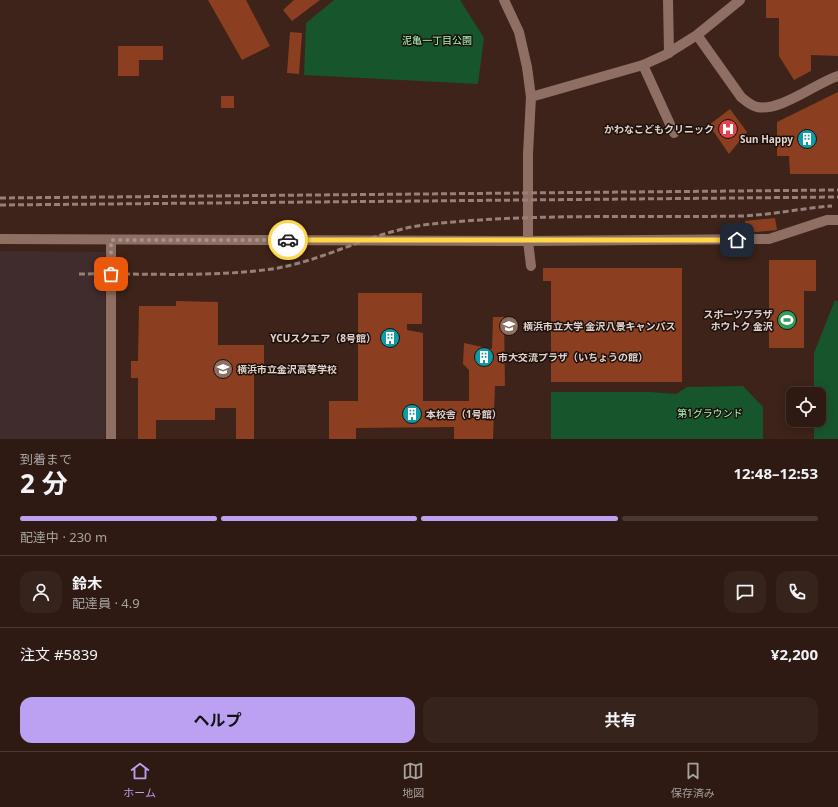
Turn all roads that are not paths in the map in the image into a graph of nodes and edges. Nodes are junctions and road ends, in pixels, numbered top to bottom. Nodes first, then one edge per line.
1 (504, 0) edge
2 (668, 0) edge
3 (740, 0) edge
4 (697, 35) junction
5 (669, 53) junction
6 (643, 65) junction
7 (838, 76) edge
8 (531, 97) junction
9 (674, 133) dead end
10 (838, 220) edge
11 (0, 239) edge
12 (111, 240) junction
13 (528, 241) junction
14 (531, 266) dead end
15 (111, 439) edge

1 - 8 street
2 - 5 street
3 - 4 street
4 - 5 street
4 - 7 street
5 - 6 street
6 - 8 street
6 - 9 street
8 - 13 street
10 - 13 street
11 - 12 street
12 - 13 street
12 - 15 street
13 - 14 street

